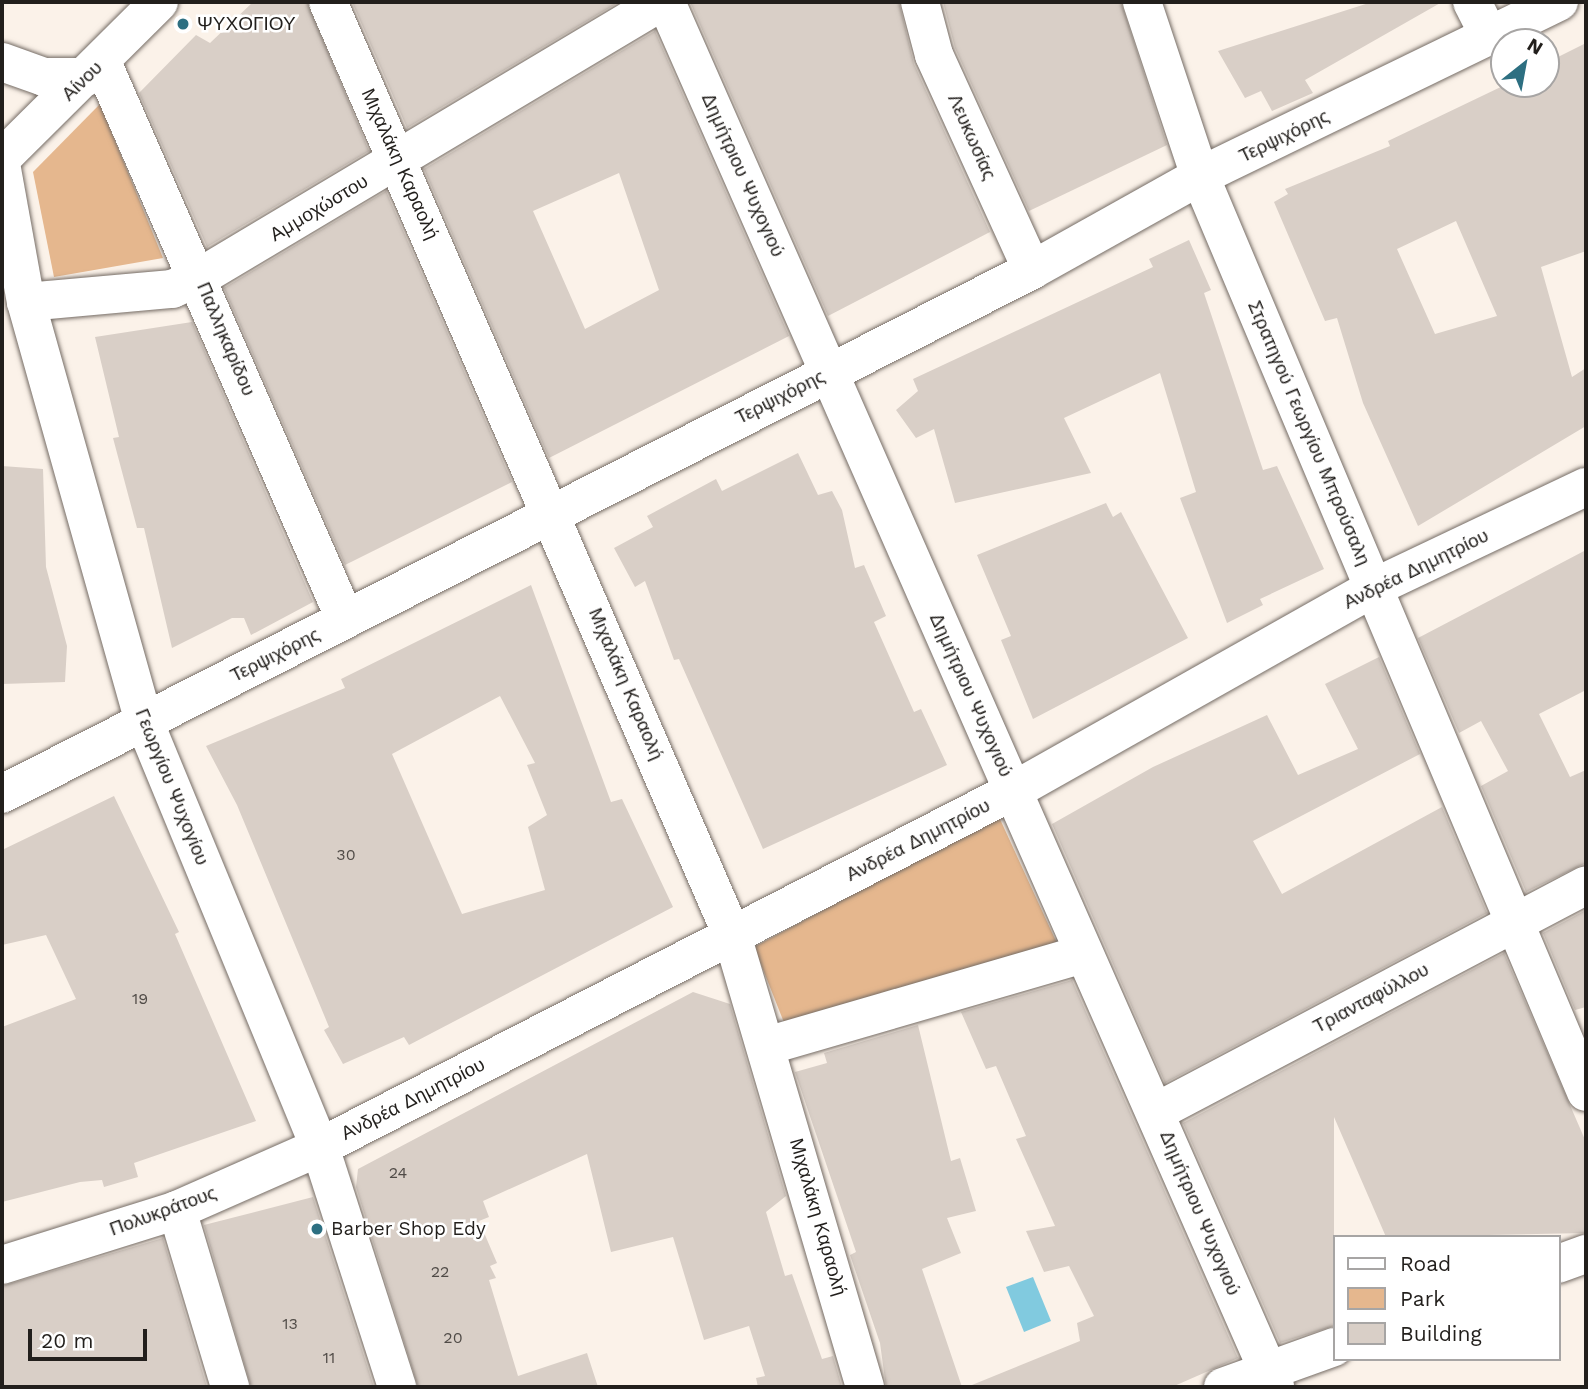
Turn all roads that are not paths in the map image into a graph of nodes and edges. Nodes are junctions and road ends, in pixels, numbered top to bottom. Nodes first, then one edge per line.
1 (159, 2) edge
2 (328, 2) edge
3 (661, 2) edge
4 (666, 2) edge
5 (920, 2) edge
6 (1142, 2) edge
7 (1472, 2) edge
8 (1559, 2) edge
9 (1508, 28) edge
10 (1490, 37) joint
11 (2, 62) edge
12 (94, 69) junction
13 (2, 158) edge
14 (399, 160) junction
15 (2, 169) edge
16 (1200, 176) junction
17 (1032, 270) junction
18 (200, 278) junction
19 (26, 302) junction
20 (829, 373) junction
21 (1586, 487) edge
22 (554, 513) junction
23 (1375, 587) junction
24 (345, 619) junction
25 (144, 722) junction
26 (7, 788) edge
27 (1013, 791) junction
28 (1586, 885) edge
29 (1514, 922) junction
30 (732, 935) junction
31 (1084, 954) junction
32 (769, 1045) junction
33 (1586, 1092) edge
34 (1156, 1112) junction
35 (320, 1147) junction
36 (177, 1210) junction
37 (1586, 1254) edge
38 (1560, 1263) edge
39 (2, 1265) edge
40 (1332, 1348) edge
41 (1272, 1379) edge
42 (230, 1387) edge
43 (397, 1387) edge
44 (865, 1387) edge
45 (1223, 1387) edge

1 - 12 street, Αίνου
2 - 14 street, Μιχαλάκη Καραολή
3 - 14 street, Αμμοχώστου
4 - 20 street, Δημήτριου Ψυχογιού
5 - 17 street, Λευκωσίας
6 - 16 street, Στρατηγού Γεωργίου Μπρούσαλη
7 - 10 street
8 - 9 street, Τερψιχόρης
10 - 16 street, Τερψιχόρης
11 - 12 street
12 - 13 street, Αίνου
12 - 18 street, Παλληκαρίδου
14 - 18 street, Αμμοχώστου
14 - 22 street, Μιχαλάκη Καραολή
15 - 19 street, Γεωργίου Ψυχογίου
16 - 17 street, Τερψιχόρης
16 - 23 street, Στρατηγού Γεωργίου Μπρούσαλη
17 - 20 street, Τερψιχόρης
18 - 19 street, Αμμοχώστου
18 - 24 street, Παλληκαρίδου
19 - 25 street, Γεωργίου Ψυχογίου
20 - 22 street, Τερψιχόρης
20 - 27 street, Δημήτριου Ψυχογιού
21 - 23 street, Ανδρέα Δημητρίου
22 - 24 street, Τερψιχόρης
22 - 30 street, Μιχαλάκη Καραολή
23 - 27 street, Ανδρέα Δημητρίου
23 - 29 street, Στρατηγού Γεωργίου Μπρούσαλη
24 - 25 street, Τερψιχόρης
25 - 26 street, Τερψιχόρης
25 - 35 street, Γεωργίου Ψυχογίου
27 - 30 street, Ανδρέα Δημητρίου
27 - 31 street, Δημήτριου Ψυχογιού
28 - 29 street, Τριανταφύλλου
29 - 33 street, Στρατηγού Γεωργίου Μπρούσαλη
29 - 34 street, Τριανταφύλλου
30 - 32 street, Μιχαλάκη Καραολή
30 - 35 street, Ανδρέα Δημητρίου
31 - 32 street
31 - 34 street, Δημήτριου Ψυχογιού
32 - 44 street, Μιχαλάκη Καραολή
34 - 41 street, Δημήτριου Ψυχογιού
35 - 36 street, Πολυκράτους
35 - 43 street, Γεωργίου Ψυχογίου
36 - 39 street, Πολυκράτους
36 - 42 street
37 - 38 street
40 - 41 street
41 - 45 street

